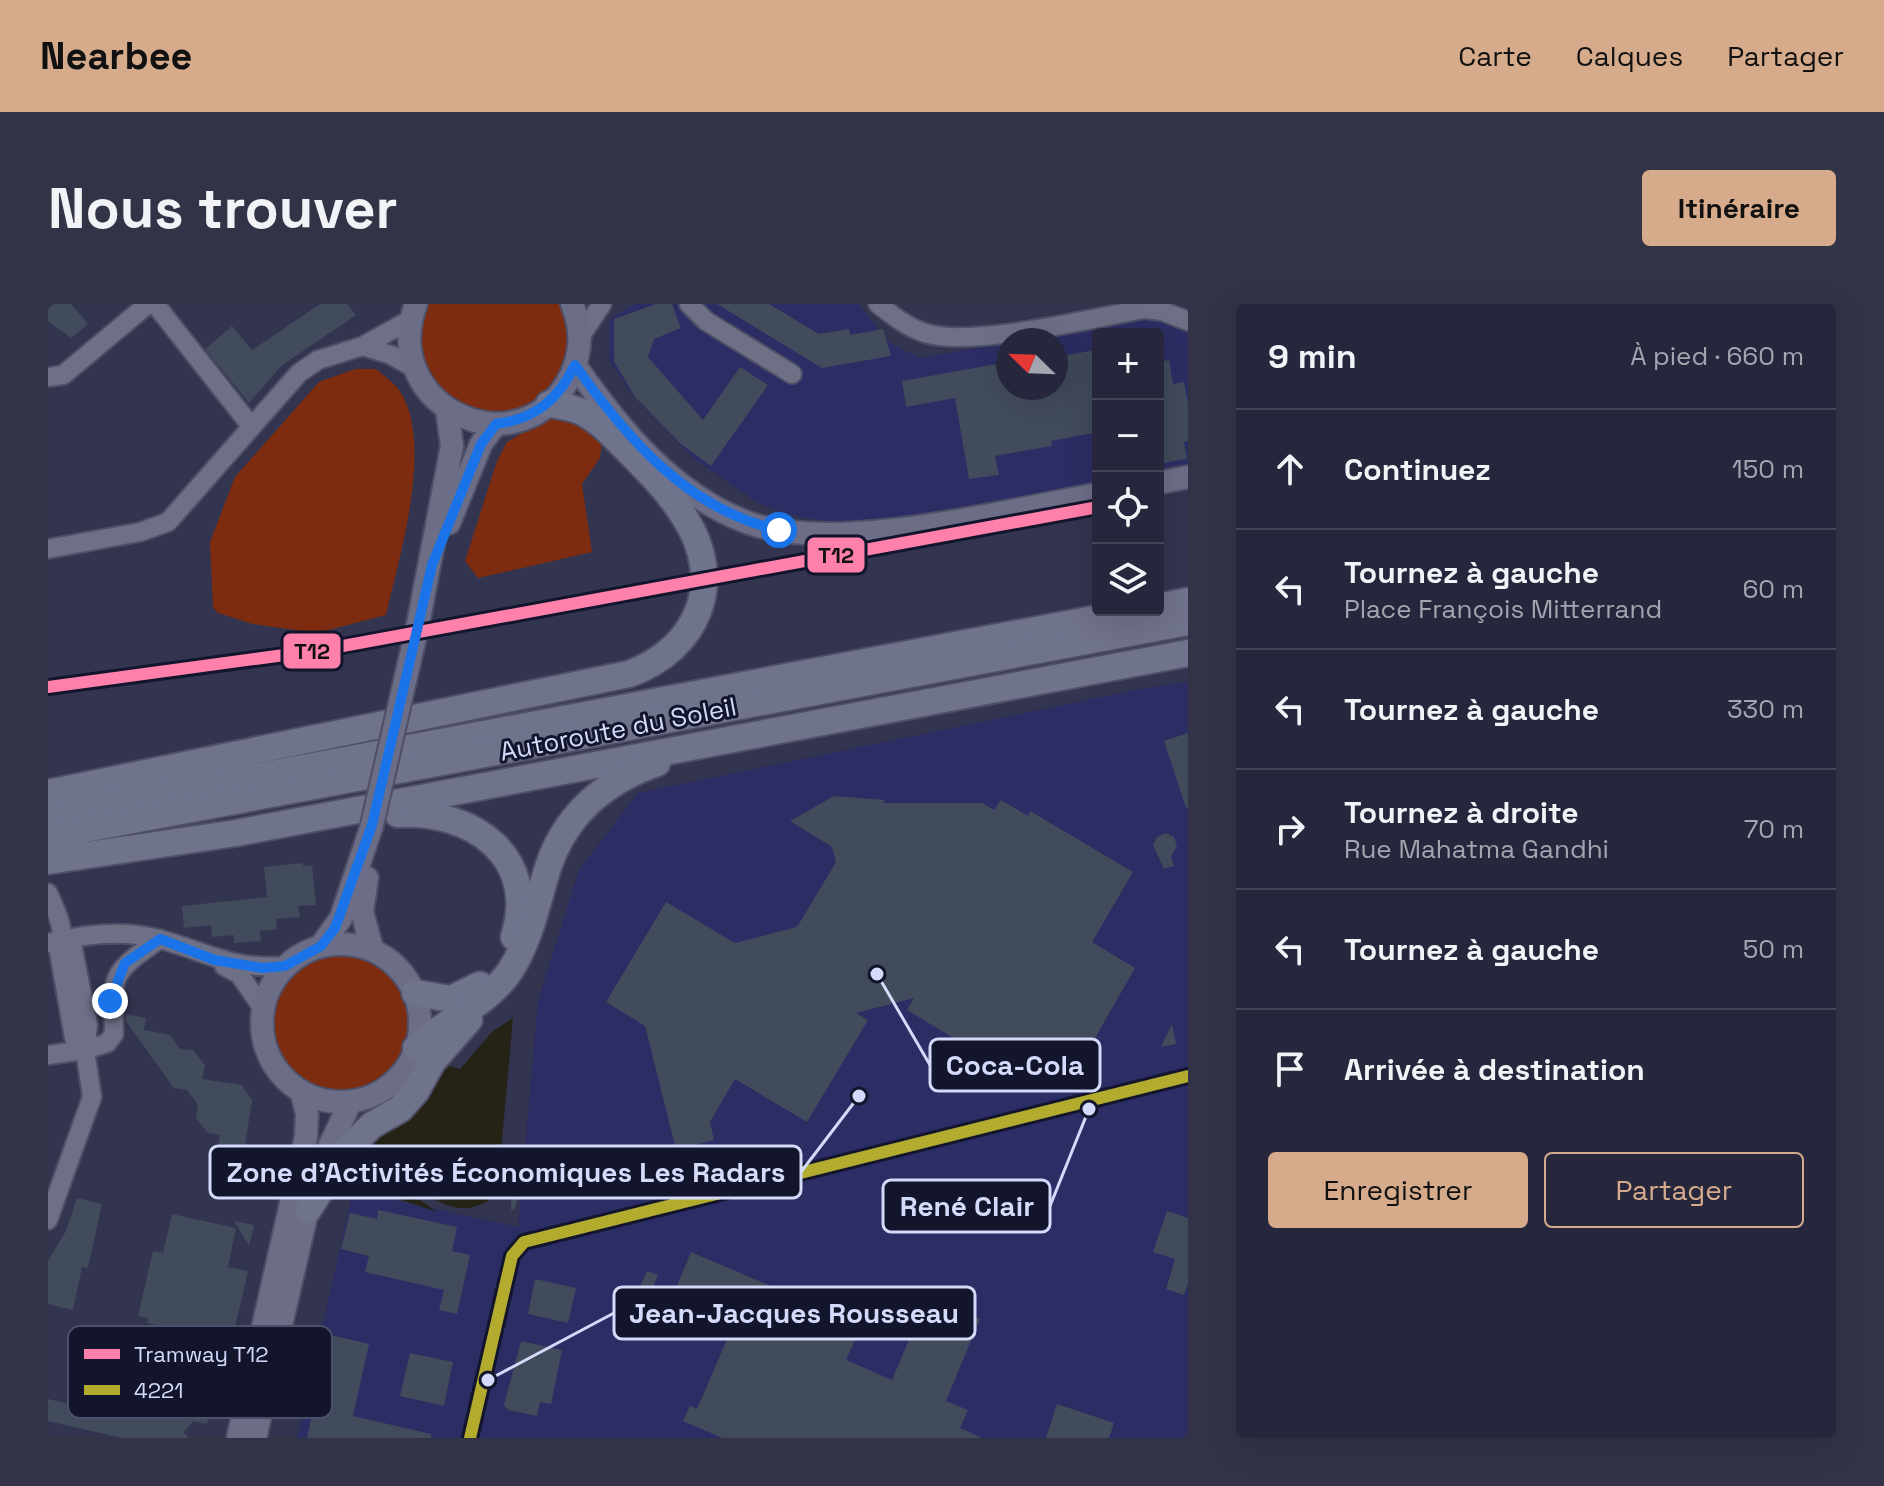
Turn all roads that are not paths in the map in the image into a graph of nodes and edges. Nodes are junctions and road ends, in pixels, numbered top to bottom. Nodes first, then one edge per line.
1 (148, 304) edge
2 (155, 304) edge
3 (572, 304) edge
4 (602, 304) edge
5 (689, 304) edge
6 (878, 304) edge
7 (413, 312) edge
8 (1188, 321) edge
9 (580, 337) junction
10 (363, 346) junction
11 (575, 365) junction
12 (413, 367) junction
13 (792, 374) dead end
14 (48, 377) edge
15 (549, 404) junction
16 (447, 410) junction
17 (496, 424) junction
18 (251, 426) junction
19 (1188, 477) edge
20 (1164, 482) edge
21 (1092, 495) edge
22 (48, 549) edge
23 (432, 565) junction
24 (1188, 601) edge
25 (1164, 606) edge
26 (1110, 616) edge
27 (1188, 622) edge
28 (1188, 653) edge
29 (902, 707) junction
30 (48, 793) edge
31 (48, 816) edge
32 (372, 825) junction
33 (236, 833) junction
34 (48, 836) edge
35 (48, 861) edge
36 (48, 893) edge
37 (160, 939) junction
38 (56, 941) edge
39 (321, 946) junction
40 (372, 949) junction
41 (215, 960) junction
42 (285, 966) junction
43 (503, 980) junction
44 (415, 993) junction
45 (262, 1007) junction
46 (416, 1048) junction
47 (85, 1050) junction
48 (48, 1055) edge
49 (302, 1093) junction
50 (350, 1103) junction
51 (308, 1210) junction
52 (48, 1220) edge
53 (263, 1326) edge
54 (281, 1326) edge
55 (243, 1418) edge
56 (260, 1418) edge
57 (238, 1438) edge
58 (255, 1438) edge

1 - 14 street
2 - 18 street
3 - 9 main road
4 - 9 street
5 - 13 street
6 - 8 street
7 - 10 street
7 - 12 main road
9 - 11 main road
10 - 12 street
10 - 18 street
11 - 15 main road
11 - 21 main road
12 - 16 main road
15 - 17 main road
15 - 30 highway
16 - 17 main road
16 - 23 main road
17 - 23 main road
18 - 22 street
19 - 20 main road
23 - 32 main road, bridge
24 - 25 highway
26 - 31 highway, Autoroute du Soleil
27 - 34 highway, Autoroute du Soleil
28 - 29 highway
29 - 33 highway
29 - 43 highway
32 - 39 main road
32 - 40 main road
33 - 35 highway
33 - 44 highway
36 - 38 street
37 - 38 street
37 - 41 street
37 - 47 street
38 - 47 street
39 - 40 main road
39 - 42 main road
40 - 44 main road
41 - 42 street
41 - 45 street
42 - 45 main road
43 - 46 highway
43 - 51 highway
44 - 46 main road
45 - 49 main road
46 - 50 main road
47 - 48 street
47 - 52 street
49 - 50 main road
49 - 53 main road
50 - 51 main road
51 - 54 main road
55 - 57 main road
56 - 58 main road

